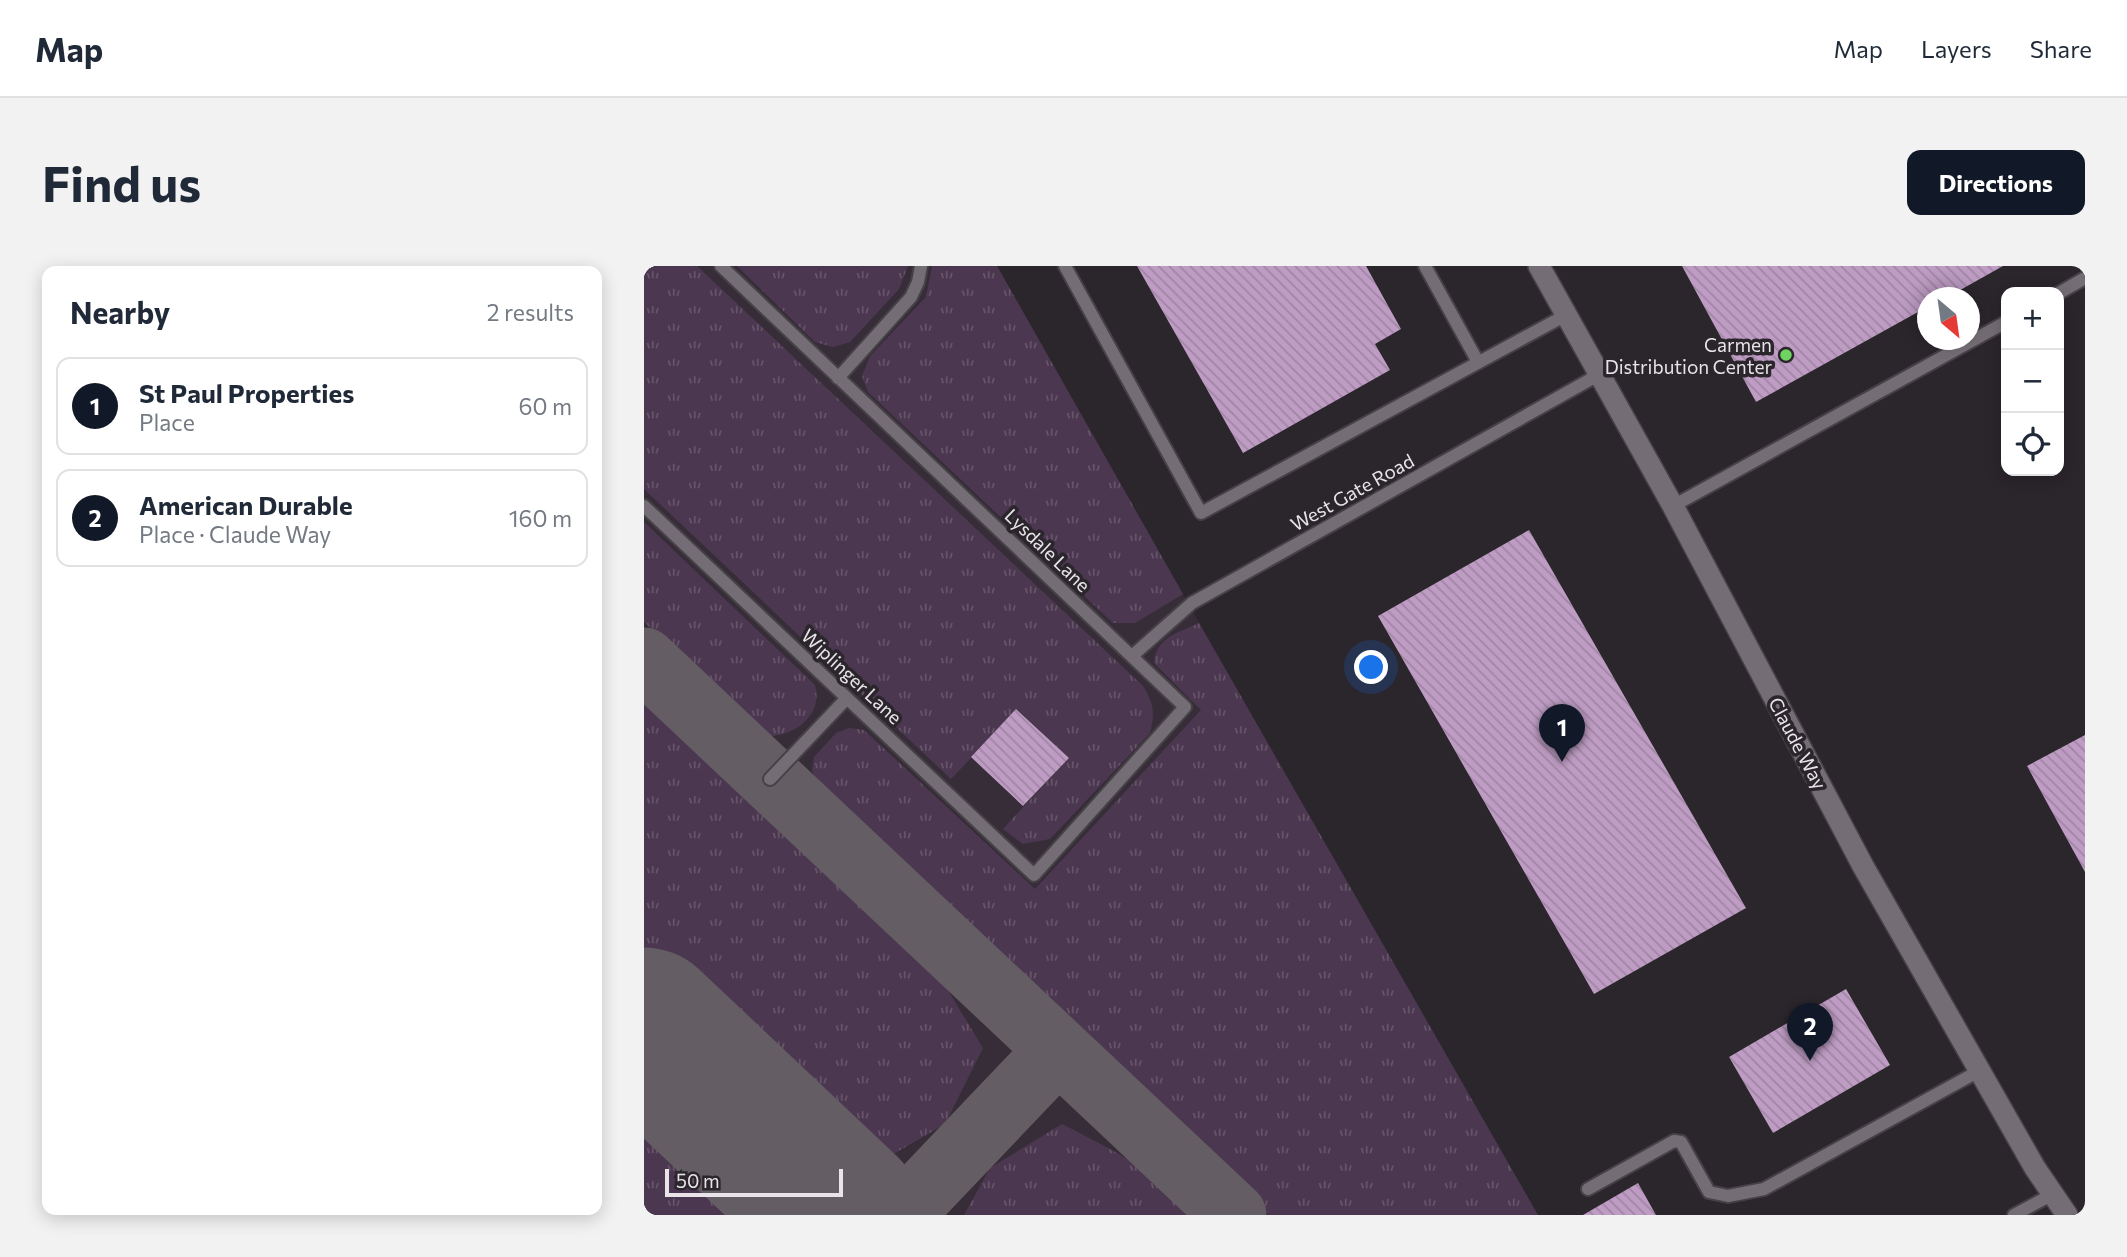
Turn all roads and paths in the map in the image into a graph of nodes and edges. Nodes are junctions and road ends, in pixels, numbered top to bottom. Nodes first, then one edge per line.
1 (721, 266) edge
2 (921, 266) edge
3 (1065, 266) edge
4 (1425, 266) edge
5 (1539, 266) edge
6 (2085, 278) edge
7 (2064, 290) edge
8 (1566, 315) junction
9 (2001, 325) edge
10 (1478, 362) junction
11 (1600, 374) junction
12 (838, 378) junction
13 (644, 506) edge
14 (1673, 506) junction
15 (1132, 656) junction
16 (848, 698) junction
17 (770, 779) dead end
18 (1034, 875) joint
19 (1979, 1071) junction
20 (1588, 1189) dead end
21 (2053, 1194) junction
22 (2014, 1215) edge
23 (2067, 1215) edge

1 - 12 lane, Lysdale Lane
2 - 12 lane
3 - 10 lane
4 - 10 lane
5 - 8 street, Claude Way
6 - 7 lane
8 - 10 lane
8 - 11 street, Claude Way
9 - 14 lane
11 - 14 street, Claude Way
11 - 15 lane, West Gate Road
12 - 15 lane, Lysdale Lane
13 - 16 lane, Wiplinger Lane
14 - 19 street, Claude Way
15 - 18 lane, Lysdale Lane
16 - 17 lane
16 - 18 lane, Wiplinger Lane
19 - 20 lane
19 - 21 street, Claude Way
21 - 22 lane
21 - 23 street, Claude Way

